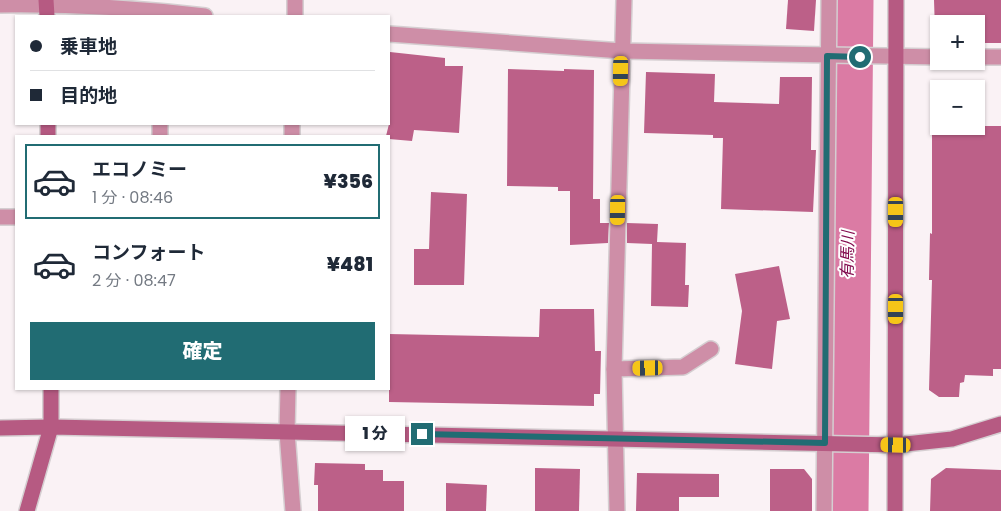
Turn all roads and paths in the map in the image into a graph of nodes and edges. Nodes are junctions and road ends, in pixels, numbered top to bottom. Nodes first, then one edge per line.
1 (295, 0) edge
2 (624, 0) edge
3 (829, 0) edge
4 (896, 0) edge
5 (0, 5) edge
6 (46, 7) edge
7 (158, 13) edge
8 (189, 15) edge
9 (295, 15) edge
10 (390, 34) edge
11 (622, 51) junction
12 (832, 56) junction
13 (930, 57) edge
14 (985, 57) edge
15 (1001, 57) edge
16 (896, 58) junction
17 (0, 217) edge
18 (15, 217) edge
19 (711, 349) dead end
20 (614, 369) junction
21 (51, 390) edge
22 (288, 390) edge
23 (1001, 424) edge
24 (51, 427) junction
25 (0, 428) edge
26 (287, 432) junction
27 (616, 438) junction
28 (830, 443) junction
29 (896, 445) junction
30 (27, 511) edge
31 (293, 511) edge
32 (617, 511) edge
33 (824, 511) edge
34 (895, 511) edge

1 - 9 street
2 - 11 street
3 - 12 street
4 - 16 street
5 - 6 street
6 - 7 street
7 - 8 street
10 - 11 street
11 - 12 street
11 - 20 street
12 - 16 street
12 - 28 street
13 - 16 street
14 - 15 street
16 - 29 street
17 - 18 street
19 - 20 street
20 - 27 street
21 - 24 street
22 - 26 street
23 - 29 street
24 - 25 street
24 - 26 street
24 - 30 street
26 - 27 street
26 - 31 street
27 - 28 street
27 - 32 street
28 - 29 street
28 - 33 street
29 - 34 street

